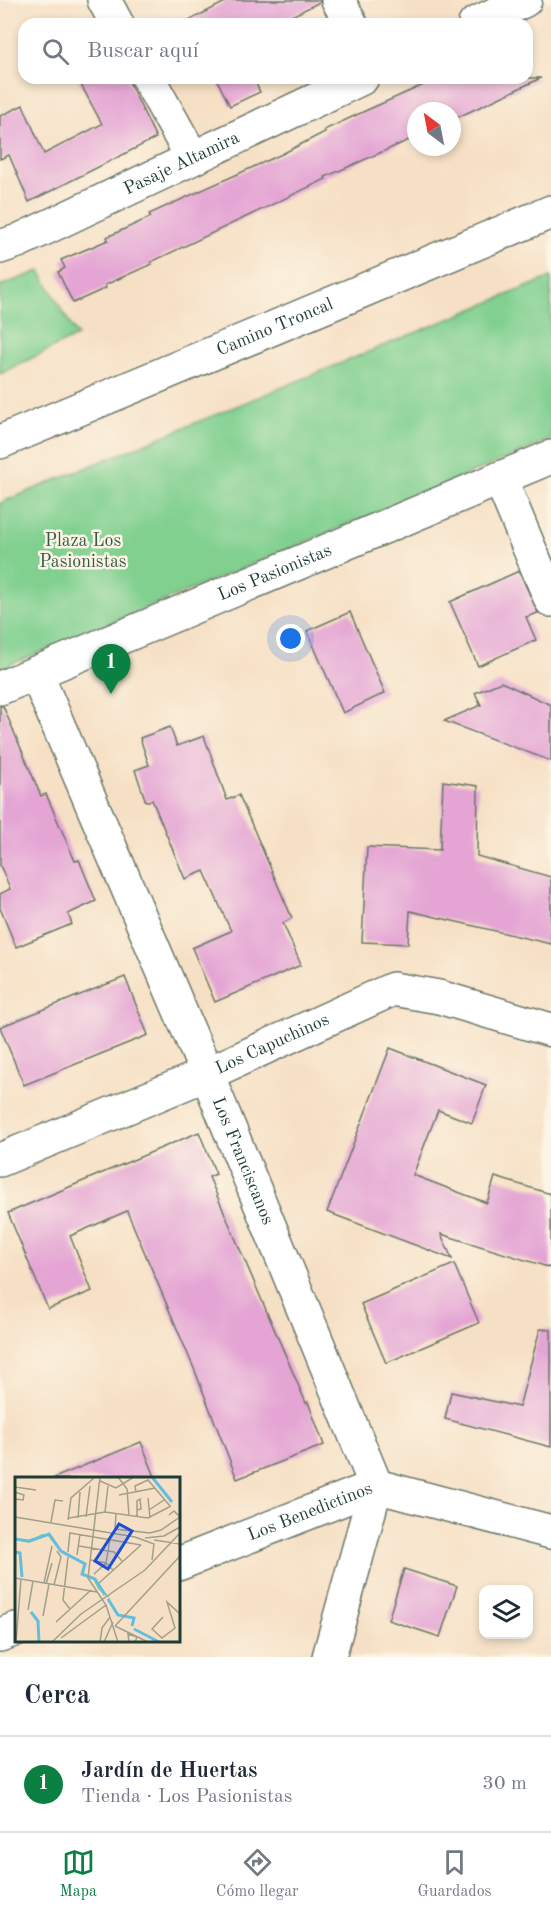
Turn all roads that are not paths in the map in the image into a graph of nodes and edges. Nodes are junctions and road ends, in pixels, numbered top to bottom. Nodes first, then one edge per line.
1 (104, 0) edge
2 (338, 0) edge
3 (525, 0) edge
4 (114, 18) edge
5 (348, 18) edge
6 (488, 18) edge
7 (151, 84) edge
8 (349, 84) edge
9 (192, 157) junction
10 (551, 212) edge
11 (0, 248) edge
12 (0, 442) edge
13 (551, 457) edge
14 (500, 478) junction
15 (551, 600) edge
16 (36, 673) junction
17 (0, 688) edge
18 (551, 1030) edge
19 (207, 1074) junction
20 (0, 1160) edge
21 (376, 1486) junction
22 (551, 1532) edge
23 (180, 1563) edge
24 (15, 1629) edge
25 (0, 1635) edge
26 (329, 1657) edge

1 - 4 street
2 - 5 street
3 - 6 street
7 - 9 street
8 - 9 street, Pasaje Altamira
9 - 11 street, Pasaje Altamira
10 - 12 street, Camino Troncal
13 - 14 street, Los Pasionistas
14 - 15 street
14 - 16 street, Los Pasionistas
16 - 17 street, Los Pasionistas
16 - 19 street, Los Franciscanos
18 - 19 street, Los Capuchinos
19 - 20 street, Los Capuchinos
19 - 21 street, Los Franciscanos
21 - 22 street, Los Benedictinos
21 - 23 street, Los Benedictinos
21 - 26 street
24 - 25 street

